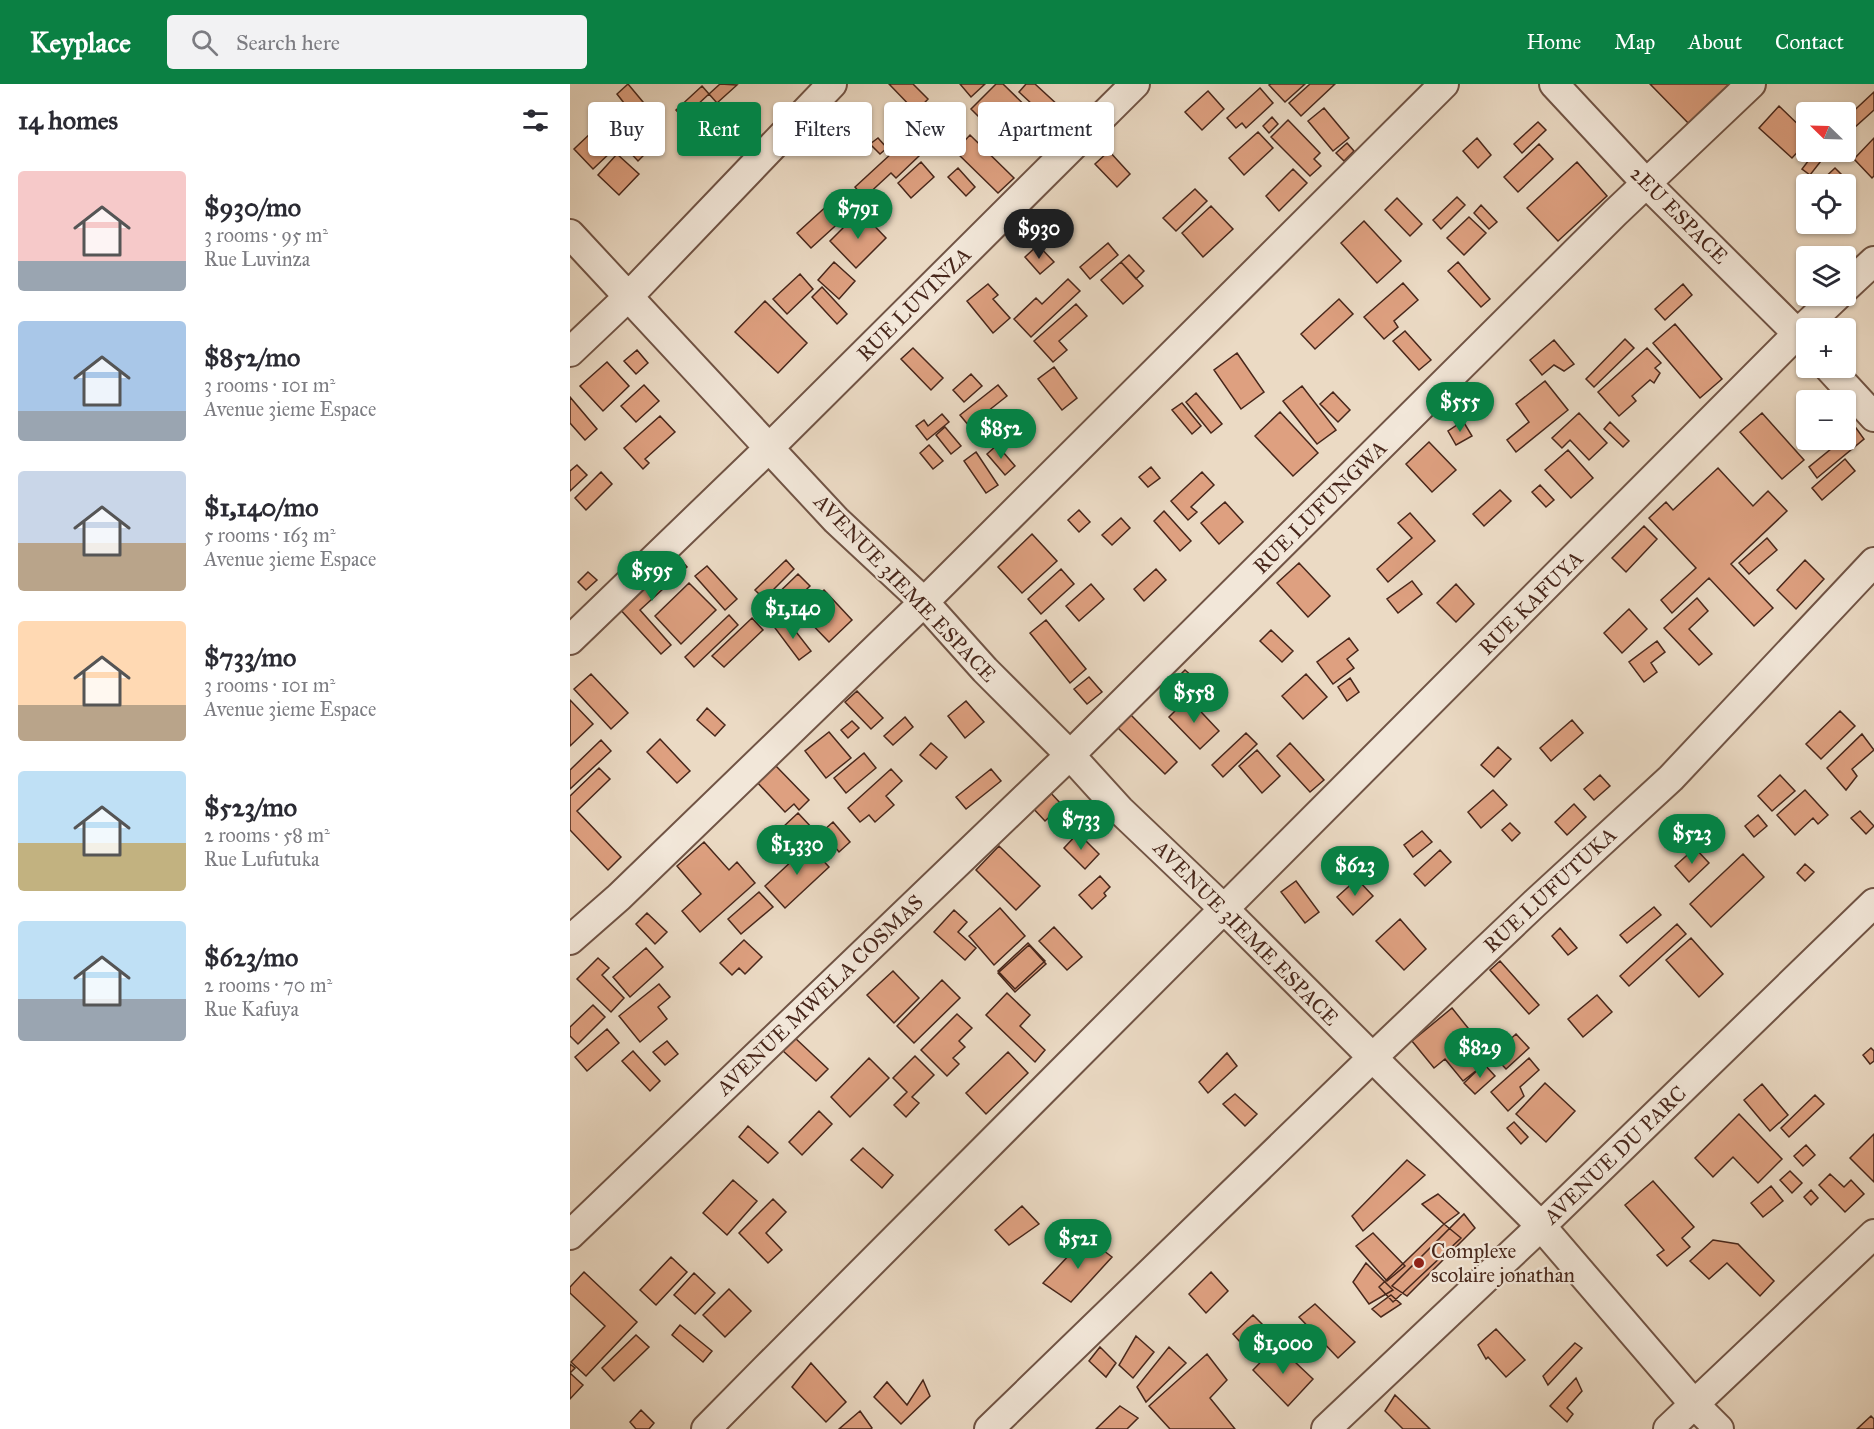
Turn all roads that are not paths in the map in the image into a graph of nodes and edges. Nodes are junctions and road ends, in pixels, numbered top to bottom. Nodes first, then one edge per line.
1 (832, 84) edge
2 (1135, 84) edge
3 (1444, 84) edge
4 (1554, 84) edge
5 (1751, 84) edge
6 (1646, 183) junction
7 (570, 234) edge
8 (1874, 261) edge
9 (1856, 278) edge
10 (628, 297) junction
11 (1829, 306) edge
12 (1819, 318) edge
13 (1796, 332) edge
14 (1796, 344) edge
15 (570, 352) edge
16 (1838, 378) edge
17 (1874, 417) edge
18 (770, 447) junction
19 (1874, 562) edge
20 (924, 602) junction
21 (570, 640) edge
22 (1070, 755) junction
23 (1874, 903) edge
24 (1224, 909) junction
25 (570, 940) edge
26 (1372, 1058) junction
27 (1541, 1226) junction
28 (1874, 1234) edge
29 (570, 1235) edge
30 (1694, 1404) junction
31 (706, 1429) edge
32 (988, 1429) edge
33 (1326, 1429) edge
34 (1668, 1429) edge
35 (1719, 1429) edge

1 - 10 street
2 - 18 street, RUE LUVINZA
3 - 20 street
4 - 6 street, 2EU ESPACE
5 - 6 street, RUE LUFUNGWA
6 - 13 street, 2EU ESPACE
6 - 22 street, RUE LUFUNGWA
7 - 10 street, AVENUE 3IEME ESPACE
8 - 9 street
10 - 15 street
10 - 18 street, AVENUE 3IEME ESPACE
11 - 12 street, RUE KAFUYA
14 - 24 street, RUE KAFUYA
16 - 17 street
18 - 20 street, AVENUE 3IEME ESPACE
18 - 21 street, RUE LUVINZA
19 - 26 street, RUE LUFUTUKA
20 - 22 street, AVENUE 3IEME ESPACE
20 - 25 street
22 - 24 street, AVENUE 3IEME ESPACE
22 - 29 street, AVENUE MWELA COSMAS
23 - 27 street, AVENUE DU PARC
24 - 26 street, AVENUE 3IEME ESPACE
24 - 31 street, RUE KAFUYA
26 - 27 street, AVENUE 3IEME ESPACE
26 - 32 street, RUE LUFUTUKA
27 - 30 street, AVENUE 3IEME ESPACE
27 - 33 street, AVENUE DU PARC
28 - 30 street
30 - 34 street
30 - 35 street, AVENUE 3IEME ESPACE

